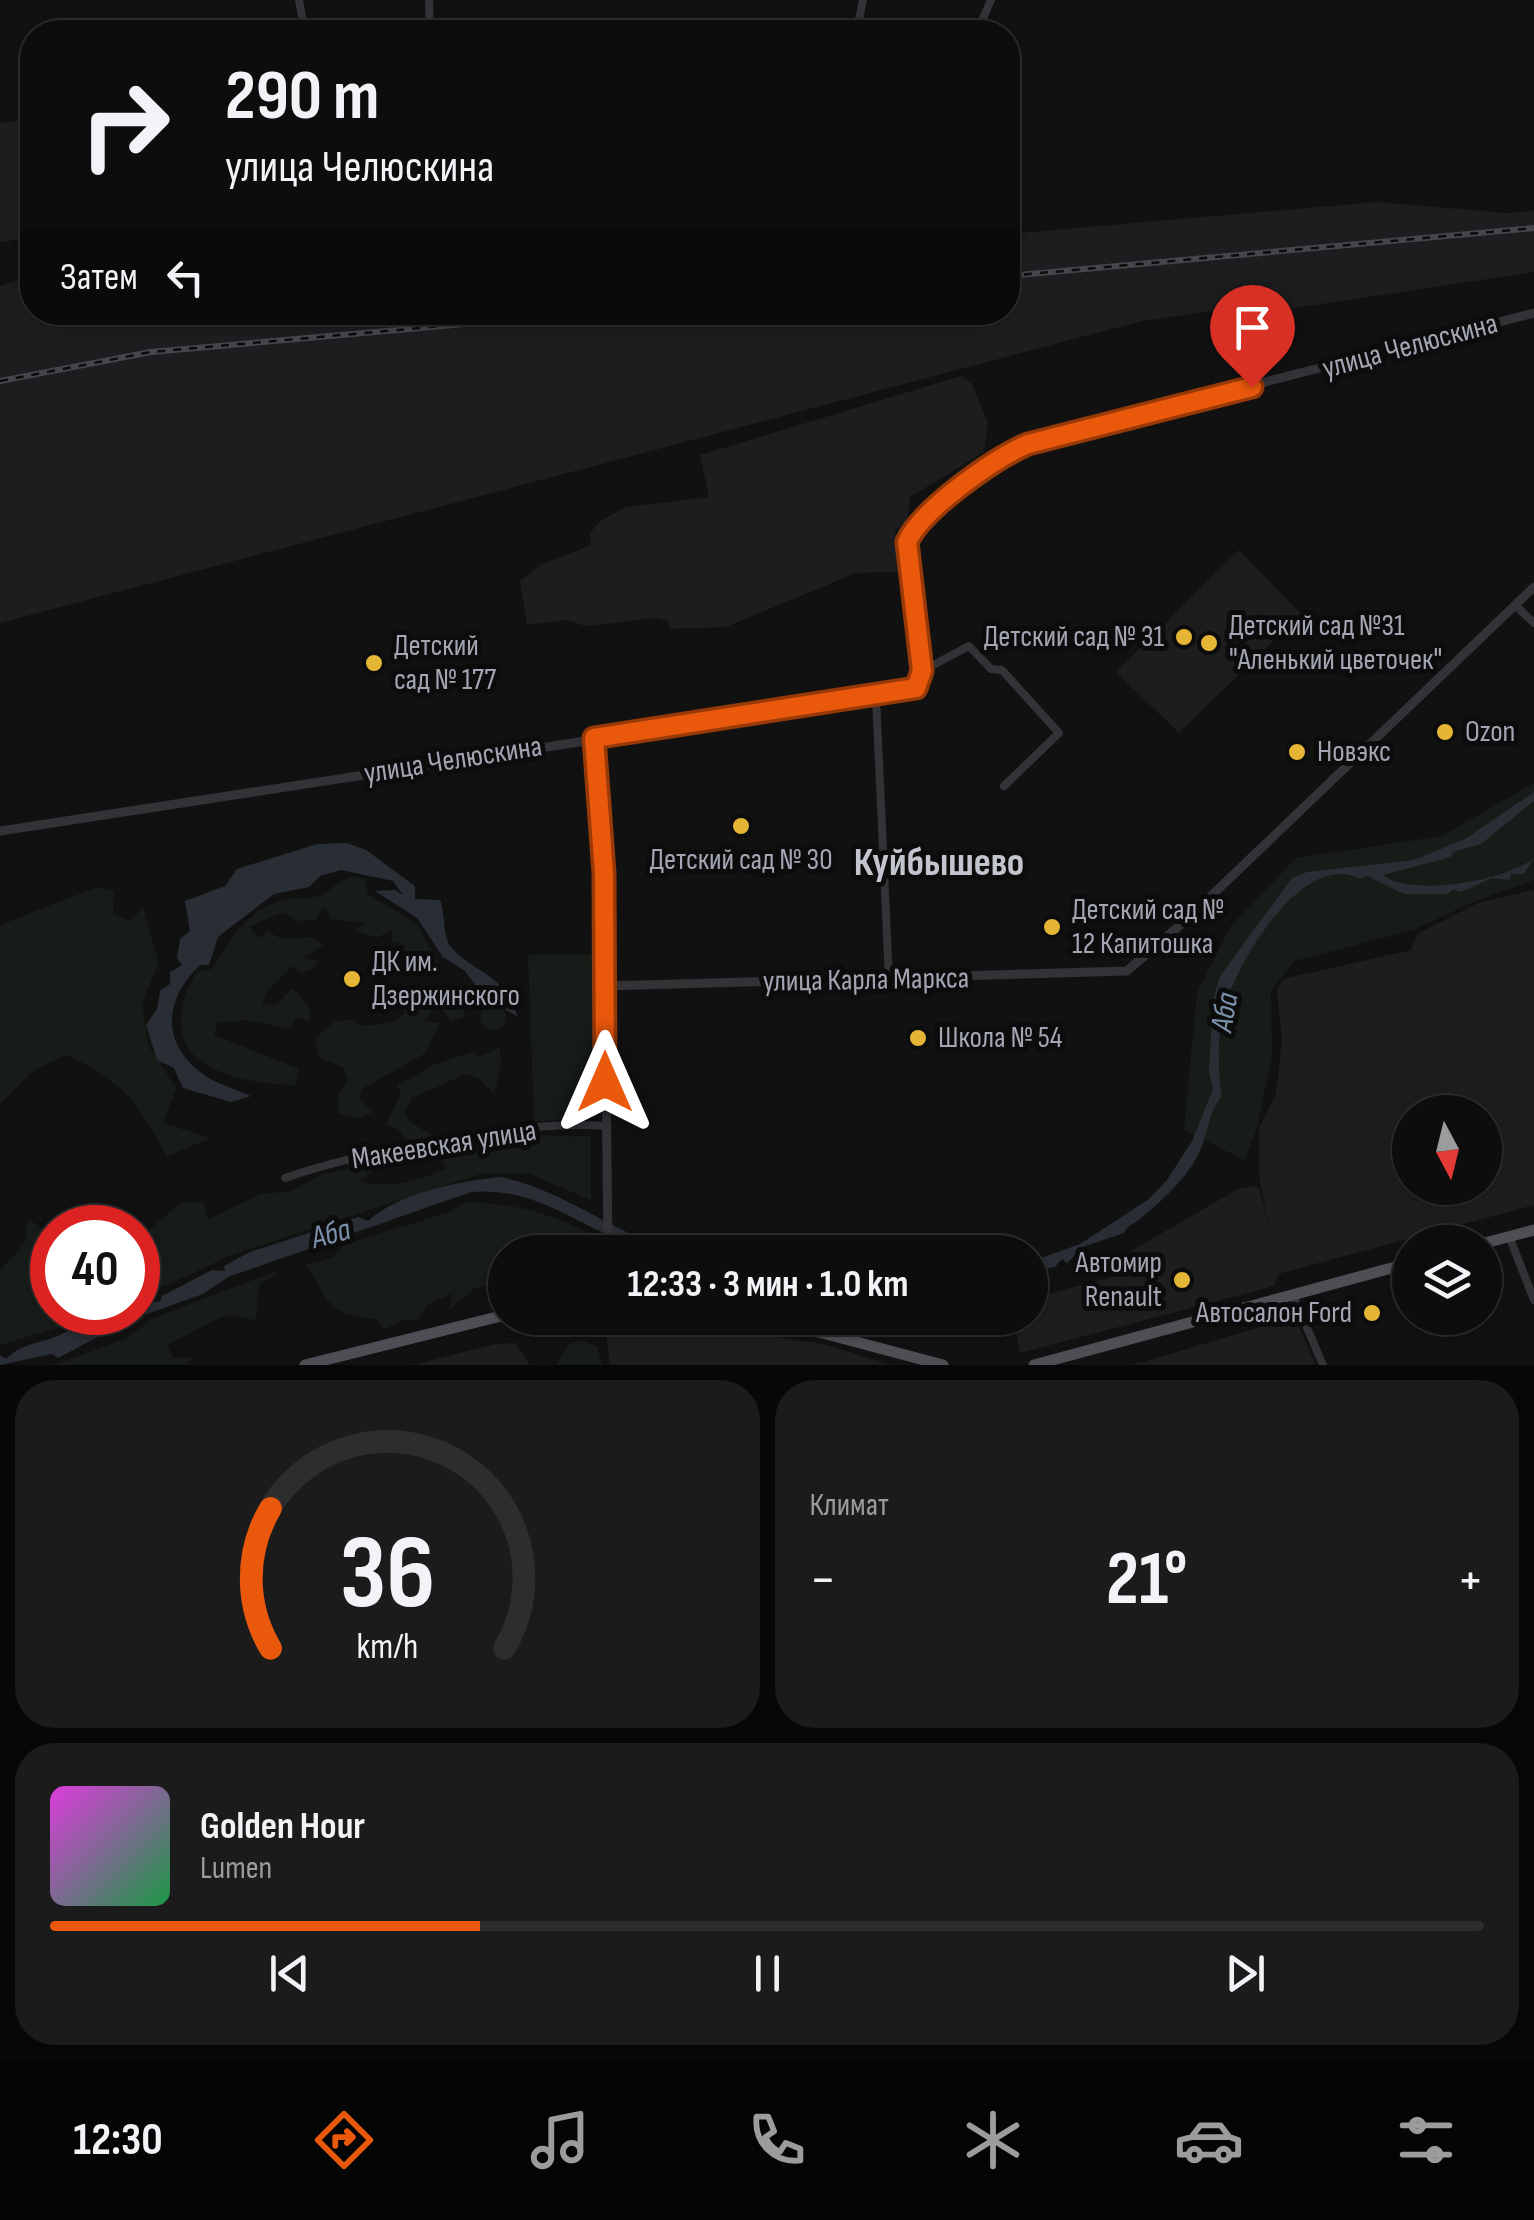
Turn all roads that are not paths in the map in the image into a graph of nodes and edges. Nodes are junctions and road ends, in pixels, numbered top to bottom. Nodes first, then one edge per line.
1 (1534, 313) edge
2 (1534, 587) edge
3 (1515, 606) junction
4 (1534, 623) edge
5 (922, 671) junction
6 (876, 697) junction
7 (594, 738) junction
8 (1004, 786) dead end
9 (0, 831) edge
10 (889, 980) junction
11 (605, 986) junction
12 (605, 1126) junction
13 (285, 1178) dead end
14 (1534, 1230) edge
15 (607, 1235) edge
16 (1508, 1236) junction
17 (1502, 1238) edge
18 (1392, 1268) edge
19 (1293, 1295) junction
20 (1534, 1300) edge
21 (488, 1319) edge
22 (830, 1335) edge
23 (305, 1365) edge
24 (944, 1365) edge
25 (1034, 1365) edge
26 (1323, 1365) edge

1 - 5 street, улица Челюскина
2 - 3 street
3 - 4 street
3 - 10 street, улица Карла Маркса
5 - 6 street, улица Челюскина
5 - 8 street
6 - 7 street, улица Челюскина
6 - 10 street
7 - 9 street, улица Челюскина
7 - 11 street
10 - 11 street, улица Карла Маркса
11 - 12 street
12 - 13 street, Макеевская улица
12 - 15 street
14 - 16 main road
16 - 17 main road
16 - 20 street
18 - 19 main road
19 - 25 main road
19 - 26 street
21 - 23 main road
22 - 24 main road

